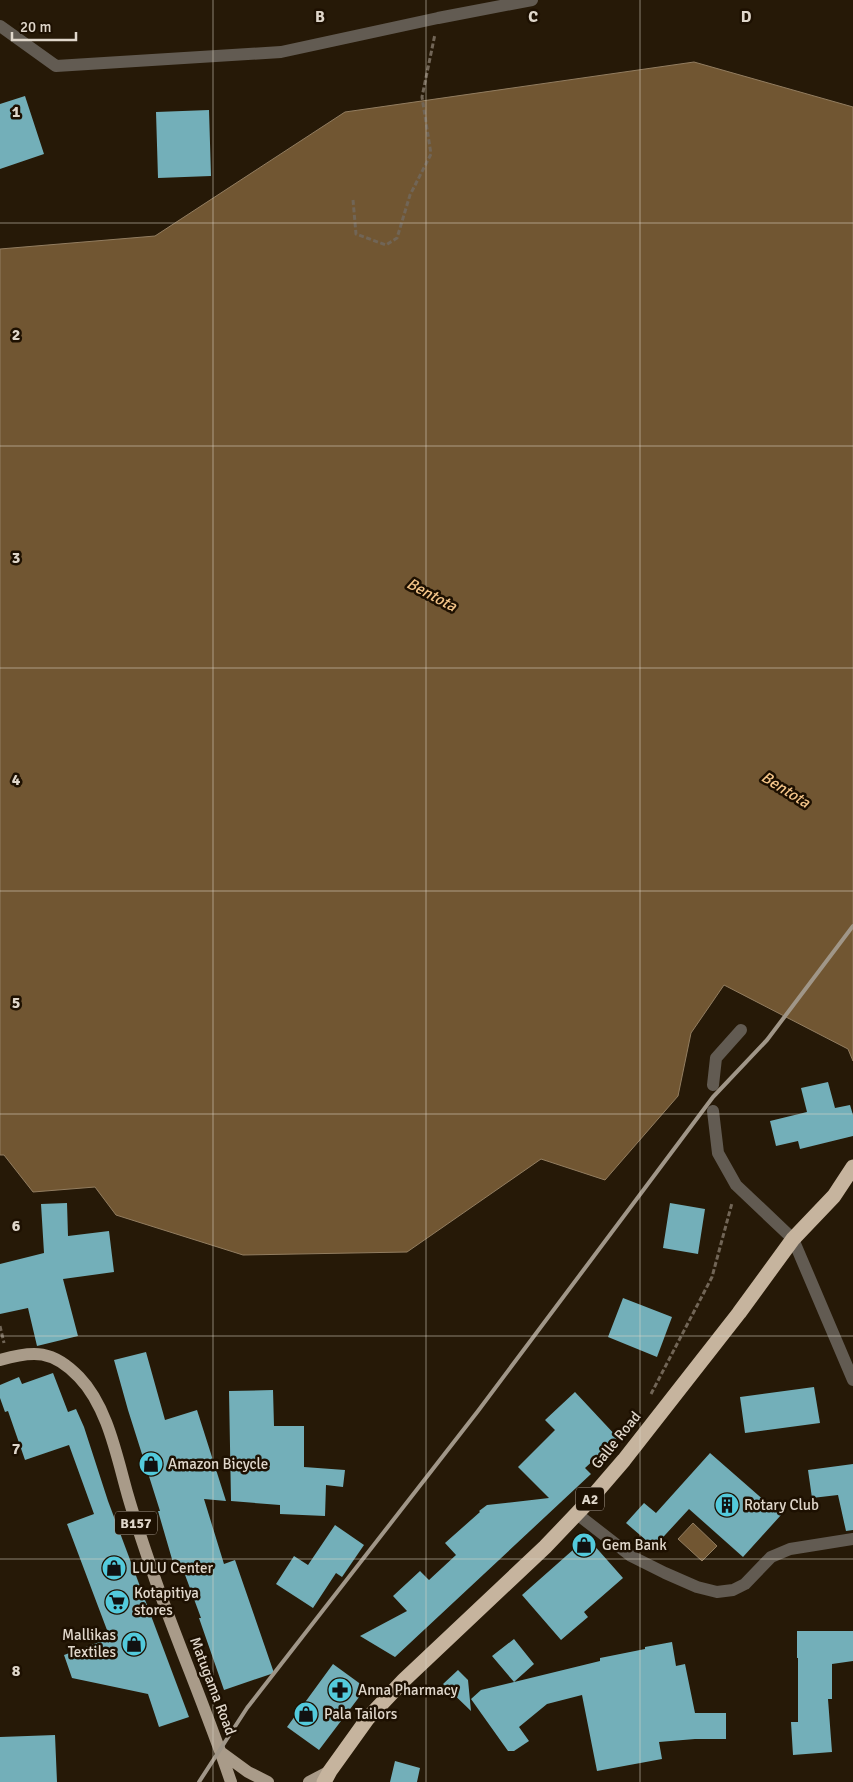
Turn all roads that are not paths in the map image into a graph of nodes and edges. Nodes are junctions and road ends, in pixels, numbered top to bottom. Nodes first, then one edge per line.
1 (532, 0) edge
2 (0, 26) edge
3 (741, 1030) dead end
4 (713, 1085) dead end
5 (713, 1111) dead end
6 (853, 1166) edge
7 (793, 1239) junction
8 (0, 1360) edge
9 (853, 1380) edge
10 (577, 1514) junction
11 (853, 1539) edge
12 (222, 1753) junction
13 (327, 1776) edge
14 (231, 1782) edge
15 (268, 1782) edge
16 (309, 1782) edge

1 - 2 street
3 - 4 street
5 - 7 street
6 - 7 highway, Galle Road / A2
7 - 9 street
7 - 10 highway, Galle Road / A2
8 - 12 main road, Matugama Road / B157
10 - 11 street
10 - 13 highway, Galle Road / A2
12 - 14 main road, Matugama Road / B157
12 - 15 main road, Matugama Road
13 - 16 main road

